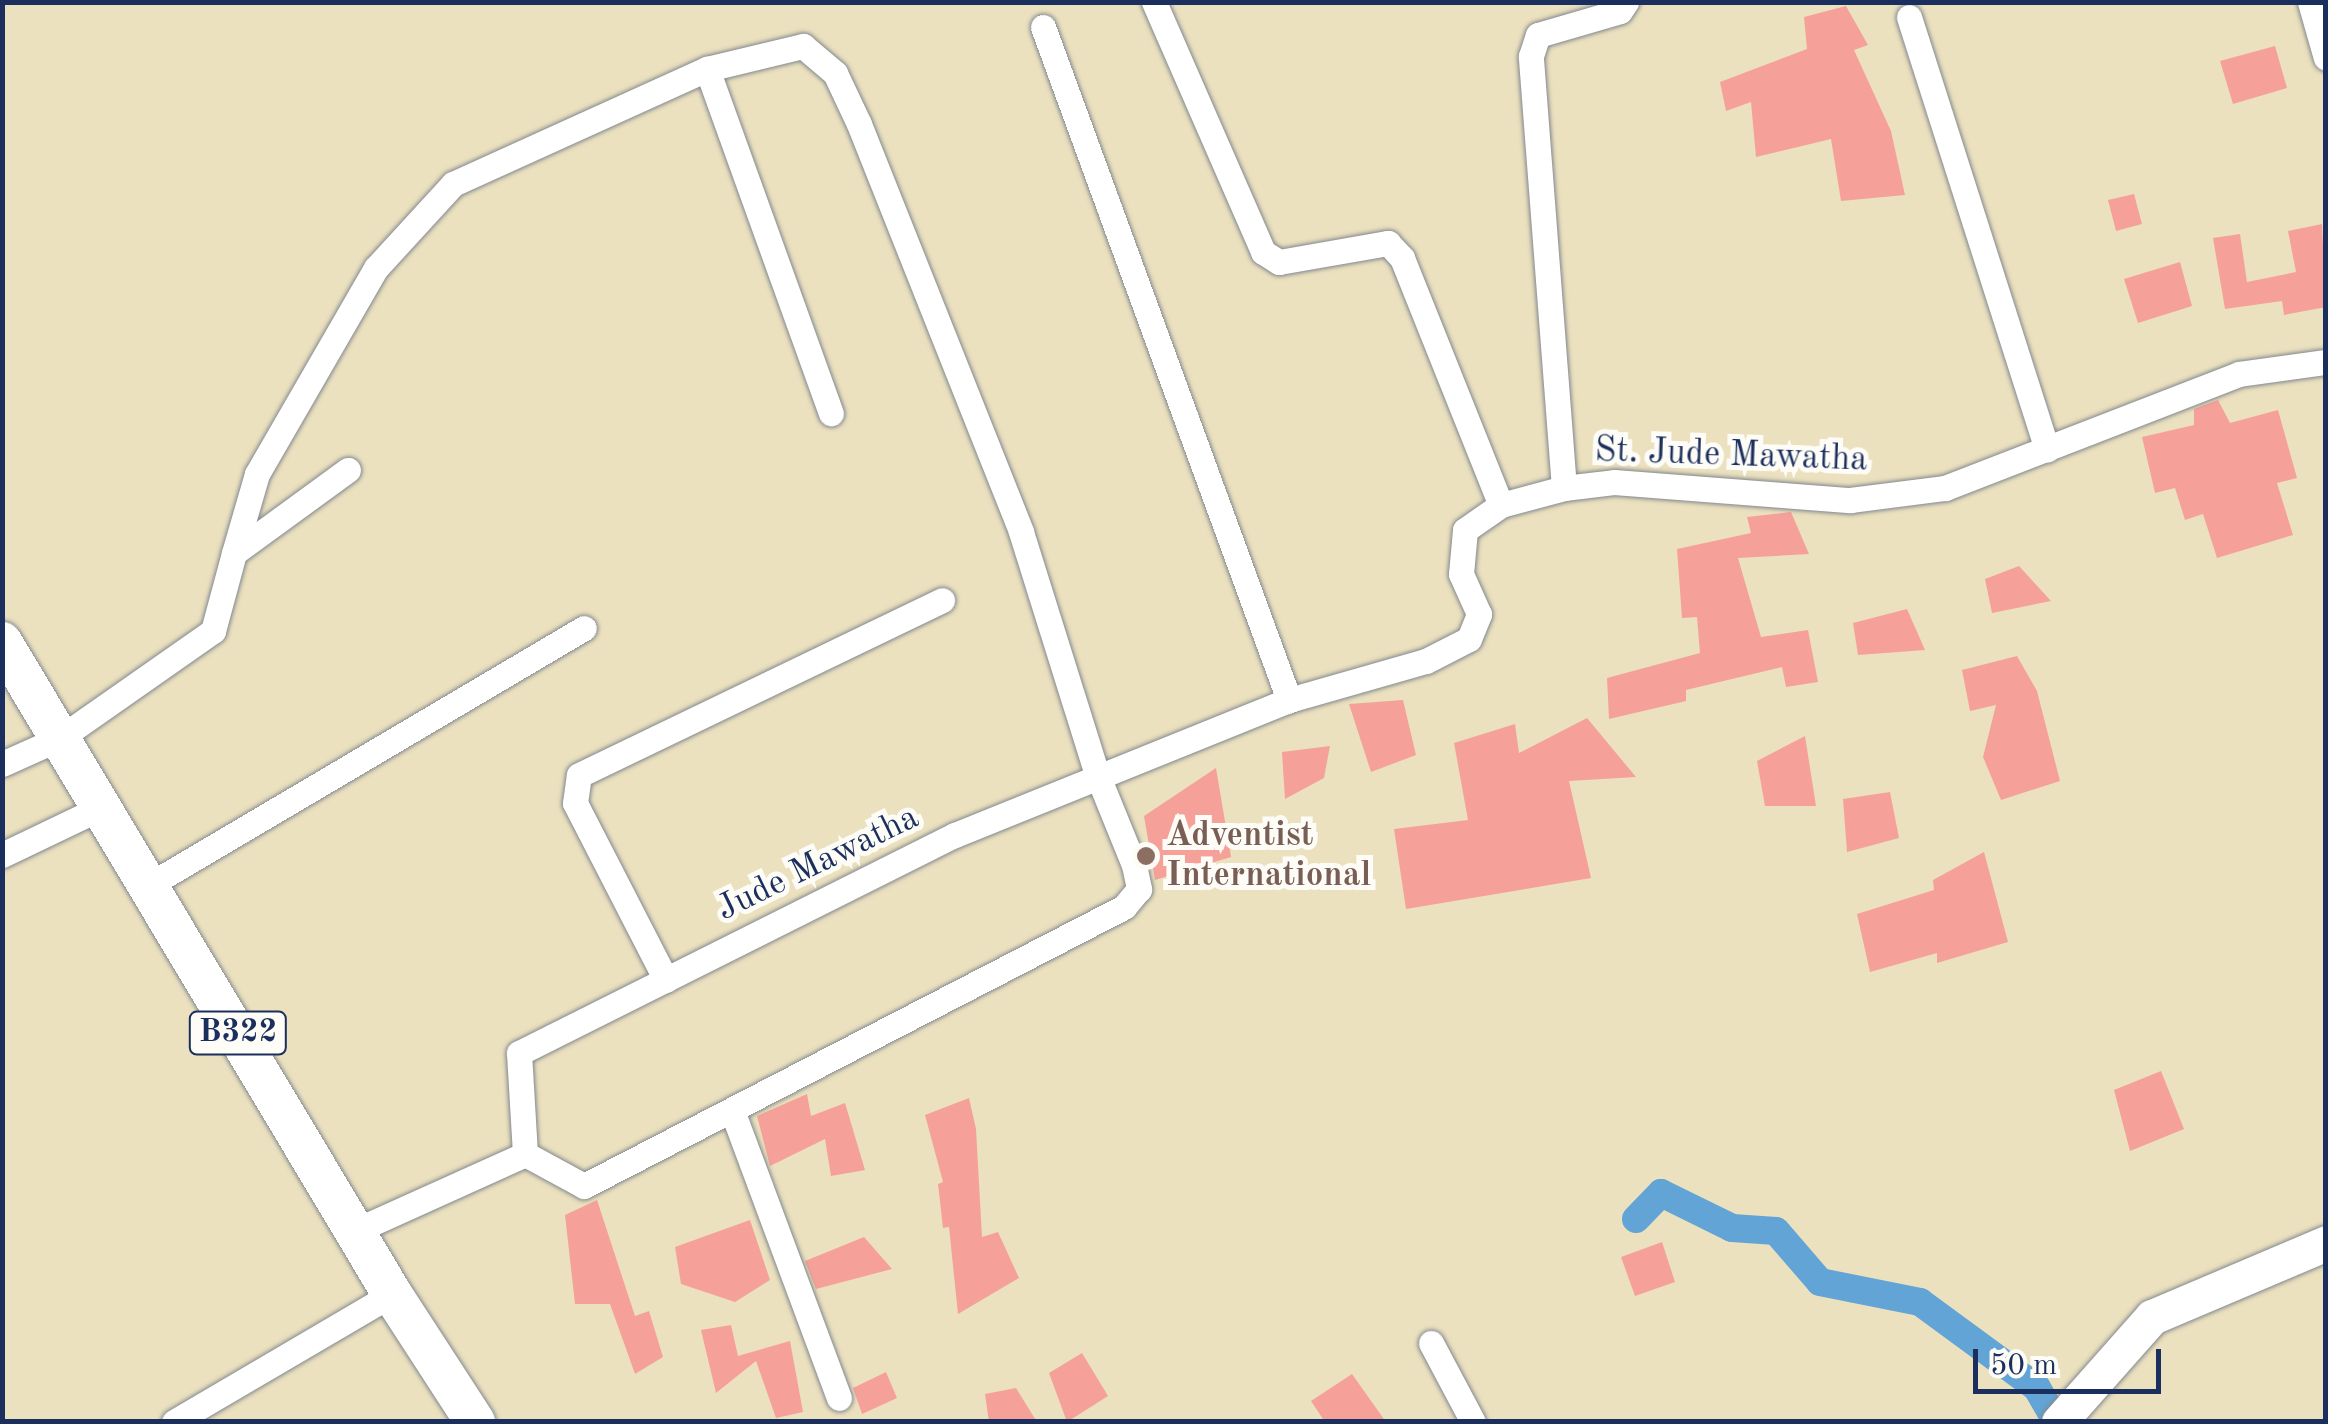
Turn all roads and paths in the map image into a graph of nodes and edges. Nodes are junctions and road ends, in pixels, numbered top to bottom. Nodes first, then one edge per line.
1 (1154, 2) edge
2 (1626, 2) edge
3 (2310, 2) edge
4 (1909, 18) dead end
5 (1043, 27) dead end
6 (2326, 58) edge
7 (707, 69) junction
8 (2326, 362) edge
9 (831, 413) dead end
10 (2047, 450) junction
11 (348, 470) dead end
12 (1564, 488) junction
13 (1501, 505) junction
14 (234, 554) junction
15 (942, 600) dead end
16 (584, 628) dead end
17 (2, 642) edge
18 (1426, 662) joint
19 (1289, 700) junction
20 (60, 738) junction
21 (2, 764) edge
22 (1097, 774) junction
23 (102, 807) junction
24 (2, 855) edge
25 (149, 885) junction
26 (666, 980) junction
27 (733, 1112) junction
28 (526, 1154) junction
29 (356, 1230) junction
30 (2326, 1243) edge
31 (392, 1294) junction
32 (1432, 1343) dead end
33 (839, 1398) dead end
34 (174, 1422) edge
35 (476, 1422) edge
36 (1474, 1422) edge
37 (2060, 1422) edge

1 - 13 street
2 - 12 street
3 - 6 street
4 - 10 street
5 - 19 street
7 - 9 street
7 - 14 street
7 - 22 street
8 - 10 street, St. Jude Mawatha
10 - 12 street, St. Jude Mawatha
11 - 14 street
12 - 13 street, St. Jude Mawatha
13 - 18 street, St. Jude Mawatha
14 - 20 street
15 - 26 street
16 - 25 street
17 - 20 main road, B322
18 - 19 street, Jude Mawatha
19 - 22 street, Jude Mawatha
20 - 21 street
20 - 23 main road, B322
22 - 26 street, Jude Mawatha
22 - 27 street
23 - 24 street
23 - 25 main road, B322
25 - 29 main road, B322
26 - 28 street, Jude Mawatha
27 - 28 street
27 - 33 street
28 - 29 street
29 - 31 main road, B322
30 - 37 street
31 - 34 street
31 - 35 main road, B322
32 - 36 street

